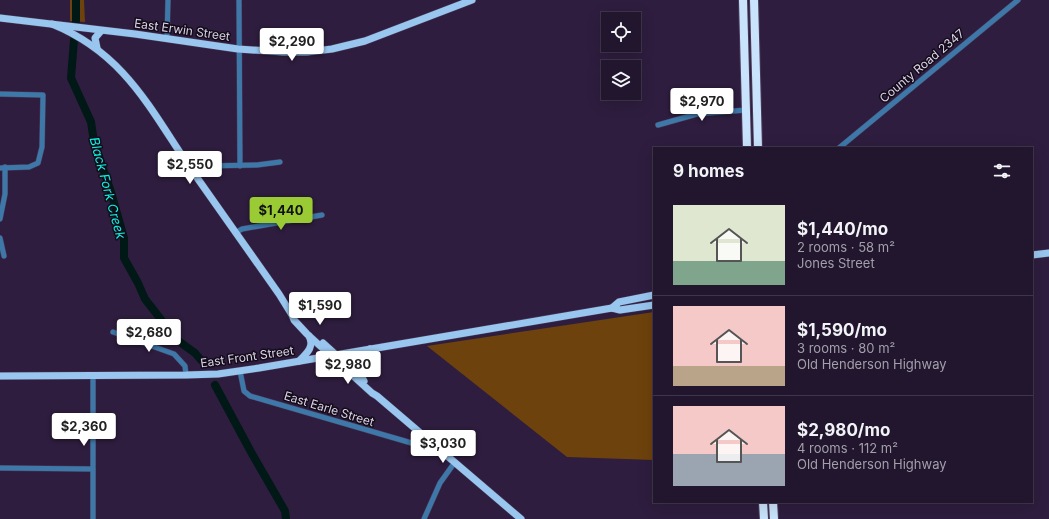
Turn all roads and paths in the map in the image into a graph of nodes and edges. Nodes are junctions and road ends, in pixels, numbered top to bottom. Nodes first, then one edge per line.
1 (168, 0) edge
2 (240, 0) edge
3 (472, 0) edge
4 (743, 0) edge
5 (754, 0) edge
6 (1018, 0) edge
7 (0, 18) edge
8 (52, 24) junction
9 (101, 30) junction
10 (167, 38) junction
11 (97, 48) junction
12 (238, 48) junction
13 (0, 94) edge
14 (746, 110) junction
15 (658, 125) dead end
16 (747, 147) edge
17 (758, 147) edge
18 (840, 147) edge
19 (280, 162) dead end
20 (240, 166) junction
21 (2, 168) edge
22 (192, 171) junction
23 (322, 215) dead end
24 (0, 218) edge
25 (235, 232) junction
26 (0, 238) edge
27 (1049, 253) edge
28 (1033, 255) edge
29 (4, 256) dead end
30 (653, 295) edge
31 (653, 305) edge
32 (612, 308) junction
33 (292, 314) junction
34 (113, 332) dead end
35 (307, 334) junction
36 (370, 349) junction
37 (333, 355) junction
38 (299, 361) junction
39 (240, 371) junction
40 (186, 375) junction
41 (0, 376) edge
42 (93, 376) junction
43 (364, 381) junction
44 (377, 396) junction
45 (426, 438) junction
46 (455, 462) junction
47 (0, 468) edge
48 (93, 469) junction
49 (763, 503) edge
50 (773, 503) edge
51 (93, 519) edge
52 (424, 519) edge
53 (521, 519) edge
54 (764, 519) edge
55 (774, 519) edge

1 - 10 street
2 - 12 street
3 - 12 main road, East Erwin Street
4 - 14 highway
5 - 17 highway
6 - 18 street, County Road 2347
7 - 8 main road, East Erwin Street
8 - 9 main road, East Erwin Street
8 - 11 main road
9 - 10 main road, East Erwin Street
9 - 11 main road
10 - 12 main road, East Erwin Street
11 - 22 main road
12 - 20 street
13 - 21 street
14 - 15 street
14 - 16 highway
19 - 20 street
20 - 22 street
21 - 24 street
22 - 25 main road
23 - 25 street
25 - 33 main road
26 - 29 street
27 - 28 main road
30 - 32 main road, East Front Street
31 - 32 main road, East Front Street
32 - 36 main road, East Front Street
33 - 35 main road
33 - 37 main road
34 - 40 street
35 - 37 main road
35 - 38 main road
36 - 37 main road, East Front Street
36 - 43 main road
37 - 38 main road, East Front Street
37 - 43 main road
37 - 44 main road
38 - 39 main road, East Front Street
39 - 40 main road, East Front Street
39 - 45 street, East Earle Street
40 - 42 main road, East Front Street
41 - 42 main road, East Front Street
42 - 48 street
43 - 44 main road
44 - 45 main road
45 - 46 main road
46 - 52 street
46 - 53 main road
47 - 48 street
48 - 51 street
49 - 54 highway
50 - 55 highway

